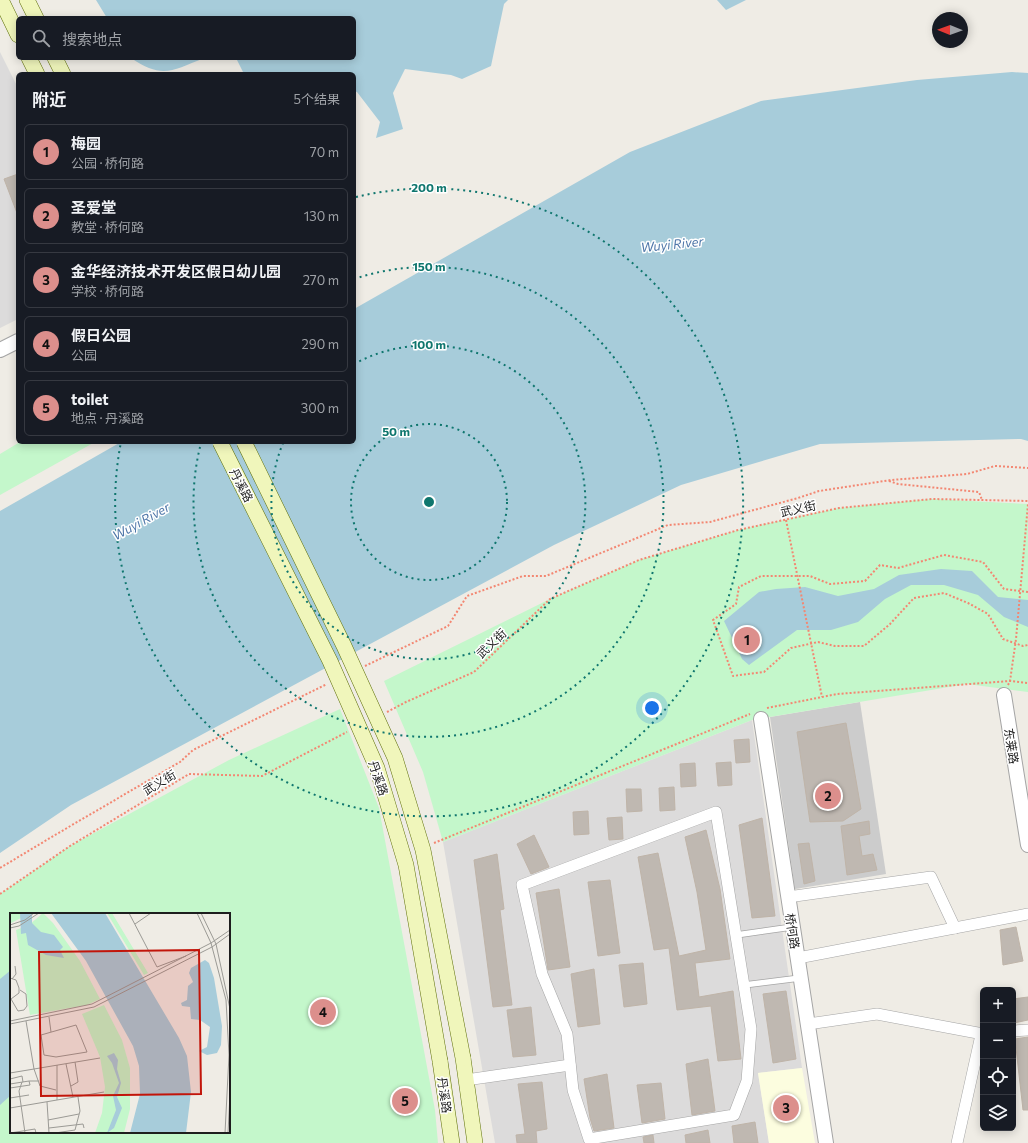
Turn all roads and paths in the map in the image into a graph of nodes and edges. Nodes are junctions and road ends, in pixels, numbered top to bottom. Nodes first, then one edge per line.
1 (1, 0) edge
2 (27, 0) edge
3 (35, 16) edge
4 (16, 31) edge
5 (30, 60) edge
6 (56, 60) edge
7 (36, 72) edge
8 (62, 72) edge
9 (16, 342) edge
10 (0, 350) edge
11 (221, 444) edge
12 (245, 444) edge
13 (1028, 468) edge
14 (887, 481) junction
15 (982, 500) junction
16 (1028, 502) edge
17 (786, 520) junction
18 (797, 576) junction
19 (1020, 591) junction
20 (1028, 592) edge
21 (1016, 643) junction
22 (811, 644) junction
23 (1028, 645) edge
24 (362, 667) dead end
25 (333, 681) dead end
26 (1010, 681) junction
27 (1028, 683) edge
28 (1004, 695) joint
29 (822, 697) junction
30 (385, 712) dead end
31 (758, 714) junction
32 (351, 730) dead end
33 (1028, 845) edge
34 (427, 846) dead end
35 (0, 868) edge
36 (0, 894) edge
37 (788, 897) junction
38 (1028, 914) edge
39 (793, 927) junction
40 (955, 928) junction
41 (736, 935) junction
42 (798, 958) junction
43 (800, 978) junction
44 (744, 985) junction
45 (808, 1024) junction
46 (1028, 1030) edge
47 (1016, 1031) edge
48 (980, 1035) edge
49 (980, 1044) edge
50 (570, 1065) junction
51 (466, 1080) junction
52 (452, 1143) edge
53 (475, 1143) edge
54 (826, 1143) edge
55 (957, 1143) edge

1 - 4 main road
2 - 3 main road
5 - 7 main road
6 - 8 main road
9 - 10 street
11 - 52 main road, 丹溪路, bridge
12 - 51 main road, 丹溪路, bridge
13 - 14 path
14 - 15 path
14 - 24 path
15 - 16 path, 武义街
15 - 17 path, 武义街
16 - 19 path
17 - 18 path
17 - 30 path, 武义街
18 - 19 path
18 - 22 path
18 - 22 path
19 - 20 path
19 - 21 path
21 - 22 path
21 - 23 path
21 - 26 path
22 - 29 path
25 - 35 path
26 - 27 path
26 - 28 path
26 - 29 path
28 - 33 street, 东莱路
29 - 31 path
31 - 34 path
31 - 37 street, 桥何路
32 - 36 path, 武义街
37 - 39 street, 桥何路
37 - 40 street
38 - 40 street
39 - 41 lane
39 - 42 street, 桥何路
40 - 42 street
41 - 44 street
41 - 50 street
42 - 43 street, 桥何路
43 - 44 lane
43 - 45 street, 桥何路
44 - 50 street
45 - 48 street
45 - 54 street, 桥何路
46 - 47 street
49 - 55 street
50 - 51 street
51 - 53 main road, 丹溪路

